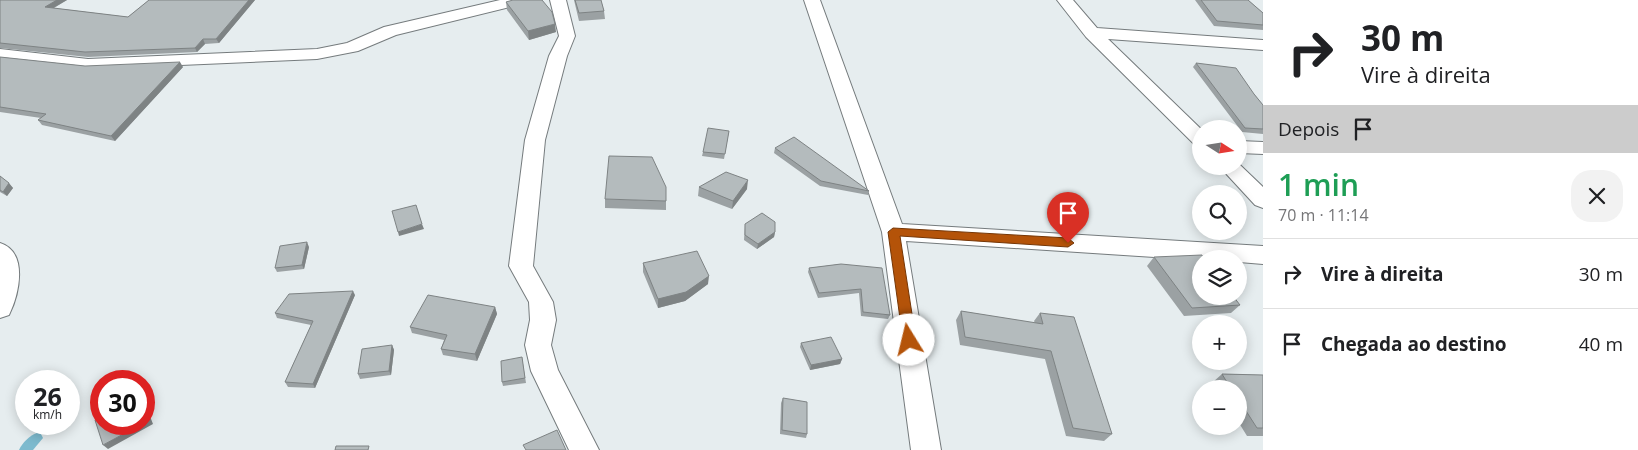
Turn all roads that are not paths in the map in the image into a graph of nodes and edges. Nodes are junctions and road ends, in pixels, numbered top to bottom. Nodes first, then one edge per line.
1 (520, 0) edge
2 (558, 0) edge
3 (812, 0) edge
4 (1065, 0) edge
5 (1092, 33) junction
6 (1263, 45) edge
7 (0, 54) edge
8 (1192, 131) edge
9 (1248, 147) edge
10 (1263, 148) edge
11 (1238, 175) edge
12 (1263, 200) edge
13 (893, 232) junction
14 (0, 252) edge
15 (1263, 255) edge
16 (0, 308) edge
17 (584, 450) edge
18 (926, 450) edge
19 (931, 450) edge

1 - 7 street
2 - 17 street
3 - 13 street
4 - 5 street
5 - 6 street
5 - 8 street
9 - 10 street
11 - 12 street
13 - 15 street
13 - 18 street
14 - 16 street
18 - 19 street

